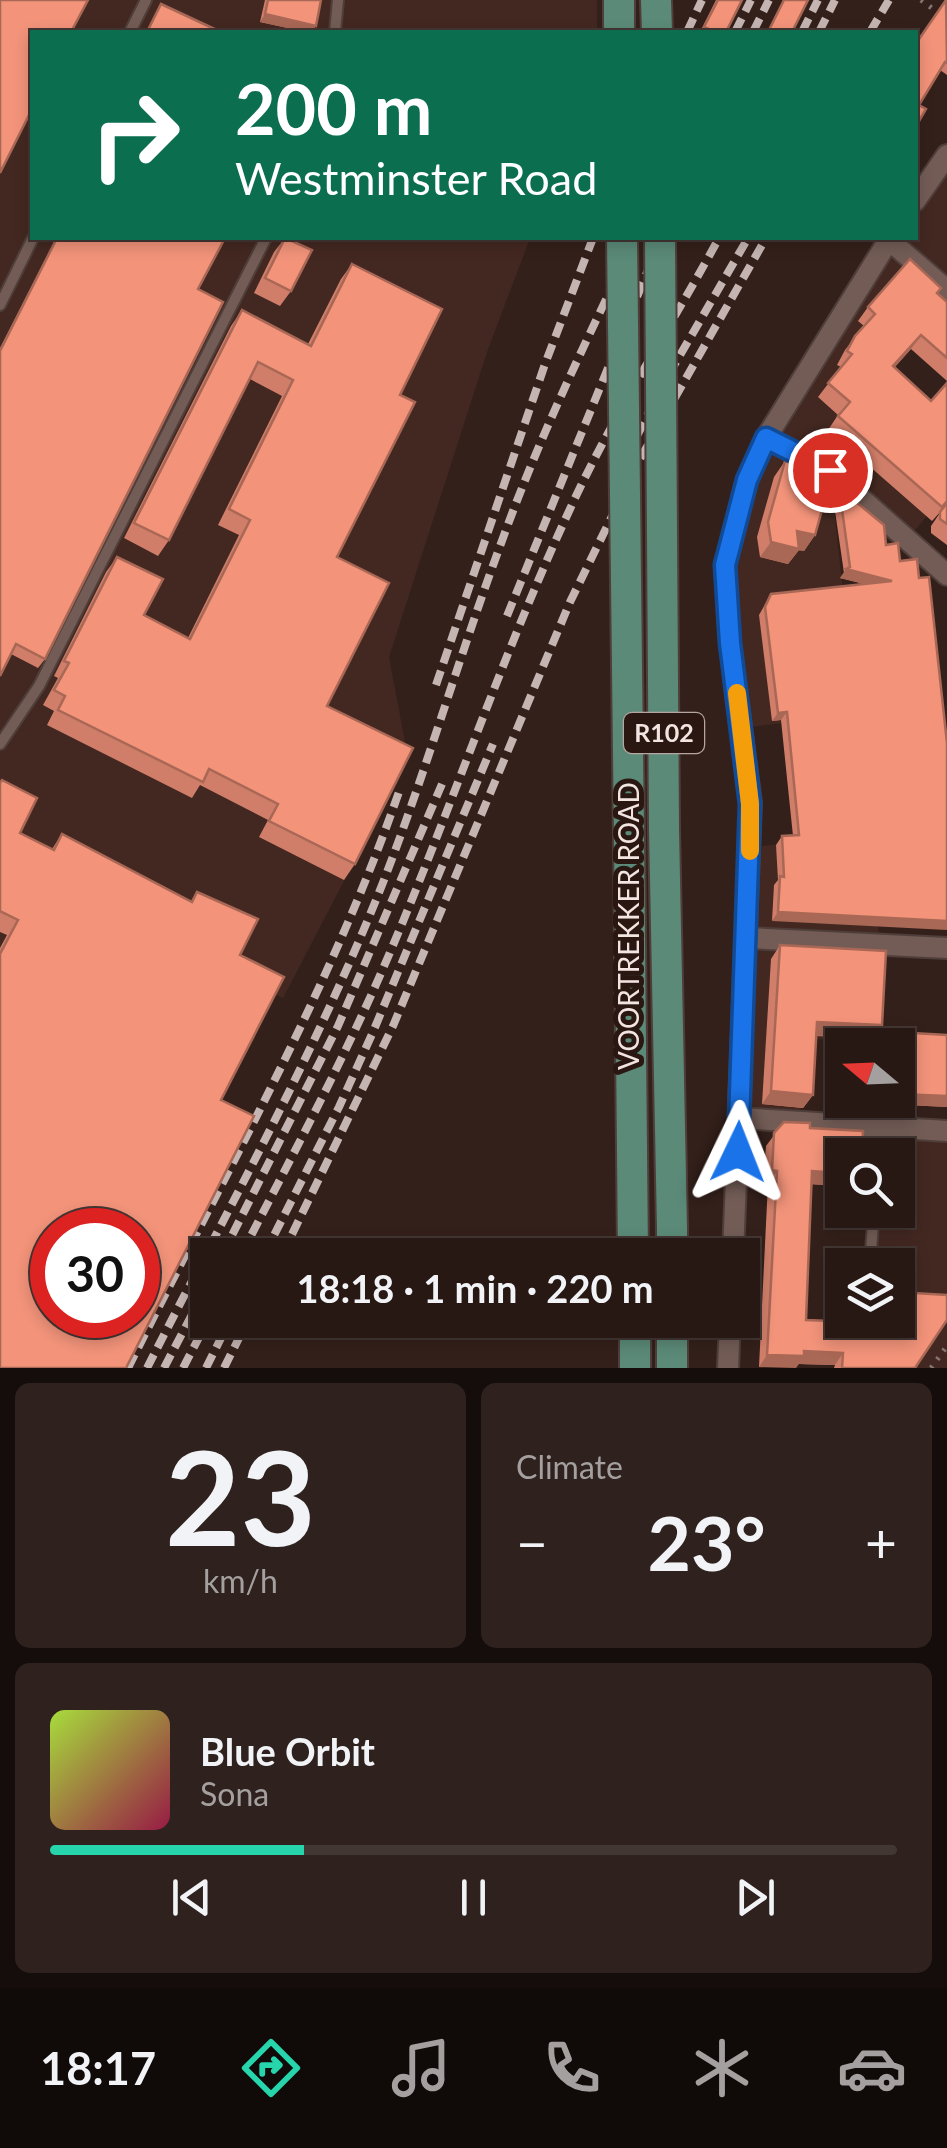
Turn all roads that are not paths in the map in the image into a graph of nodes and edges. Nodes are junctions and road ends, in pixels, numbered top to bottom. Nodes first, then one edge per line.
1 (146, 0) edge
2 (338, 0) edge
3 (619, 0) edge
4 (656, 0) edge
5 (131, 30) edge
6 (334, 30) edge
7 (619, 30) edge
8 (657, 30) edge
9 (947, 154) edge
10 (918, 197) edge
11 (32, 240) edge
12 (265, 240) edge
13 (622, 240) edge
14 (660, 240) edge
15 (889, 240) edge
16 (892, 240) edge
17 (947, 290) edge
18 (0, 306) edge
19 (766, 438) junction
20 (947, 577) edge
21 (0, 744) edge
22 (746, 938) junction
23 (947, 948) edge
24 (739, 1118) junction
25 (881, 1127) junction
26 (947, 1131) edge
27 (880, 1138) edge
28 (632, 1238) edge
29 (672, 1238) edge
30 (734, 1238) edge
31 (635, 1338) edge
32 (672, 1338) edge
33 (729, 1338) edge
34 (636, 1368) edge
35 (672, 1368) edge
36 (728, 1368) edge

1 - 5 lane
2 - 6 lane
3 - 7 main road
4 - 8 main road
9 - 10 street
11 - 18 lane
12 - 21 lane
13 - 28 main road, VOORTREKKER ROAD / R102, bridge
14 - 29 main road, VOORTREKKER ROAD / R102, bridge
15 - 19 street
16 - 17 street
19 - 20 street
19 - 22 street
22 - 23 street
22 - 24 street
24 - 25 street
24 - 30 street
25 - 26 street
25 - 27 lane
31 - 34 main road
32 - 35 main road
33 - 36 street

